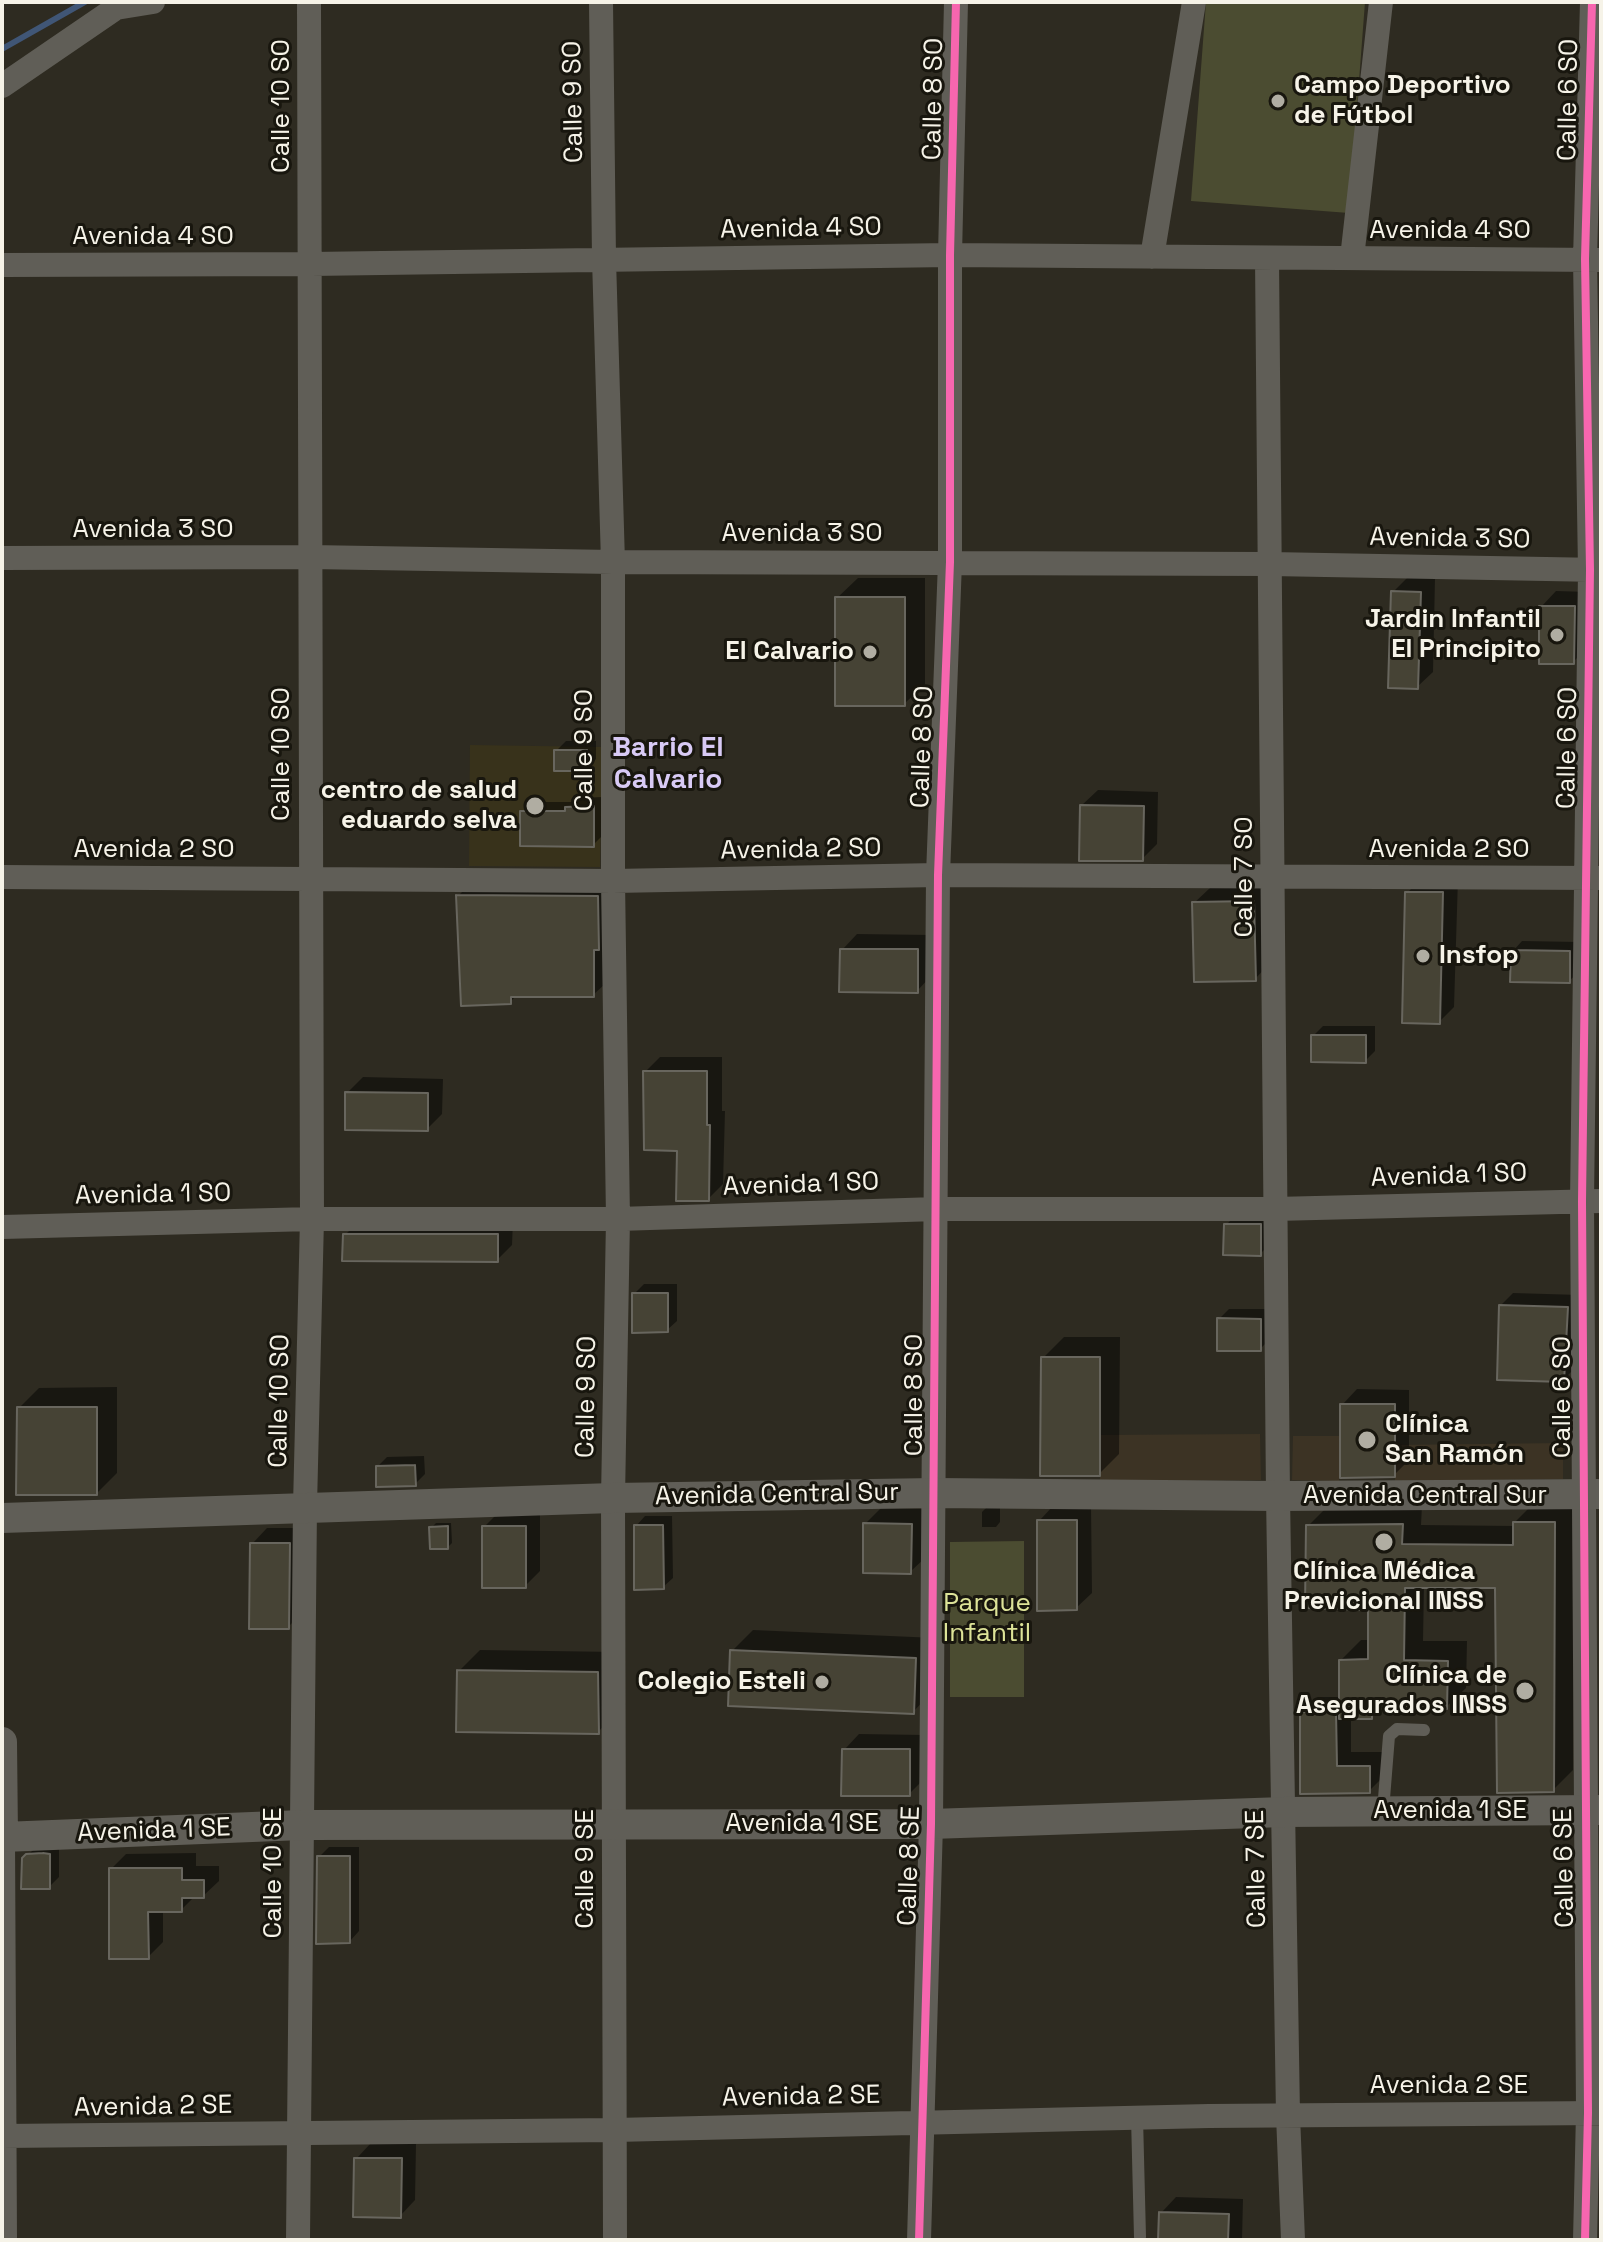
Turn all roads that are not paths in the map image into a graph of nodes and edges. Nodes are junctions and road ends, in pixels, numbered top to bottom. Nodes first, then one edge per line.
1 (153, 2) edge
2 (309, 2) edge
3 (601, 2) edge
4 (956, 2) edge
5 (1194, 2) edge
6 (1381, 2) edge
7 (1592, 2) edge
8 (2, 86) edge
9 (950, 255) junction
10 (1152, 257) junction
11 (1267, 258) junction
12 (1352, 258) junction
13 (604, 259) junction
14 (1593, 260) edge
15 (311, 264) junction
16 (2, 265) edge
17 (310, 557) junction
18 (2, 558) edge
19 (613, 562) junction
20 (950, 562) junction
21 (1270, 564) junction
22 (1596, 570) edge
23 (938, 875) junction
24 (2, 877) edge
25 (310, 878) junction
26 (1273, 878) junction
27 (1594, 878) edge
28 (613, 881) junction
29 (1591, 1201) edge
30 (937, 1209) junction
31 (1275, 1209) junction
32 (312, 1219) junction
33 (618, 1219) junction
34 (2, 1227) edge
35 (935, 1493) junction
36 (1592, 1495) edge
37 (1278, 1496) junction
38 (613, 1498) junction
39 (305, 1506) junction
40 (2, 1518) edge
41 (1424, 1730) dead end
42 (2, 1742) edge
43 (1592, 1810) edge
44 (1383, 1811) junction
45 (1284, 1812) junction
46 (931, 1824) junction
47 (302, 1825) junction
48 (614, 1825) junction
49 (3, 1837) edge
50 (1594, 2113) edge
51 (1288, 2115) junction
52 (1137, 2117) junction
53 (922, 2122) junction
54 (615, 2130) junction
55 (299, 2133) junction
56 (3, 2136) edge
57 (1140, 2237) dead end
58 (5, 2240) edge
59 (298, 2240) edge
60 (615, 2240) edge
61 (919, 2240) edge
62 (1293, 2240) edge
63 (1585, 2240) edge

1 - 8 street
2 - 15 street, Calle 10 SO
3 - 13 street, Calle 9 SO
4 - 9 street, Calle 8 SO
5 - 10 street
6 - 12 street
7 - 14 street, Calle 6 SO
9 - 10 street, Avenida 4 SO
9 - 13 street, Avenida 4 SO
9 - 20 street, Calle 8 SO
10 - 11 street, Avenida 4 SO
11 - 12 street, Avenida 4 SO
11 - 21 street, Calle 7 SO
12 - 14 street, Avenida 4 SO
13 - 15 street, Avenida 4 SO
13 - 19 street, Calle 9 SO
14 - 22 street, Calle 6 SO
15 - 16 street, Avenida 4 SO
15 - 17 street, Calle 10 SO
17 - 18 street, Avenida 3 SO
17 - 19 street, Avenida 3 SO
17 - 25 street, Calle 10 SO
19 - 20 street, Avenida 3 SO
19 - 28 street, Calle 9 SO
20 - 21 street, Avenida 3 SO
20 - 23 street, Calle 8 SO
21 - 22 street, Avenida 3 SO
21 - 26 street, Calle 7 SO
22 - 27 street, Calle 6 SO
23 - 26 street, Avenida 2 SO
23 - 28 street, Avenida 2 SO
23 - 30 street, Calle 8 SO
24 - 25 street, Avenida 2 SO
25 - 28 street, Avenida 2 SO
25 - 32 street, Calle 10 SO
26 - 27 street, Avenida 2 SO
26 - 31 street, Calle 7 SO
27 - 29 street, Calle 6 SO
28 - 33 street, Calle 9 SO
29 - 31 street, Avenida 1 SO
29 - 36 street, Calle 6 SO
30 - 31 street, Avenida 1 SO
30 - 33 street, Avenida 1 SO
30 - 35 street, Calle 8 SO
31 - 37 street, Calle 7 SO
32 - 33 street, Avenida 1 SO
32 - 34 street, Avenida 1 SO
32 - 39 street, Calle 10 SO
33 - 38 street, Calle 9 SO
35 - 37 street, Avenida Central Sur
35 - 38 street, Avenida Central Sur
35 - 46 street, Calle 8 SE
36 - 37 street, Avenida Central Sur
36 - 43 street, Calle 6 SE
37 - 45 street, Calle 7 SE
38 - 39 street, Avenida Central Sur
38 - 48 street, Calle 9 SE
39 - 40 street, Avenida Central Sur
39 - 47 street, Calle 10 SE
41 - 44 lane
42 - 49 street
43 - 44 street, Avenida 1 SE
43 - 50 street, Calle 6 SE
44 - 45 street, Avenida 1 SE
45 - 46 street, Avenida 1 SE
45 - 51 street, Calle 7 SE
46 - 48 street, Avenida 1 SE
46 - 53 street, Calle 8 SE
47 - 48 street, Avenida 1 SE
47 - 49 street, Avenida 1 SE
47 - 55 street, Calle 10 SE
48 - 54 street, Calle 9 SE
49 - 56 street
50 - 51 street, Avenida 2 SE
50 - 63 street, Calle 6 SE
51 - 52 street, Avenida 2 SE
51 - 62 street, Calle 7 SE
52 - 53 street, Avenida 2 SE
52 - 57 lane
53 - 54 street, Avenida 2 SE
53 - 61 street, Calle 8 SE
54 - 55 street, Avenida 2 SE
54 - 60 street, Calle 9 SE
55 - 56 street, Avenida 2 SE
55 - 59 street, Calle 10 SE
56 - 58 street

